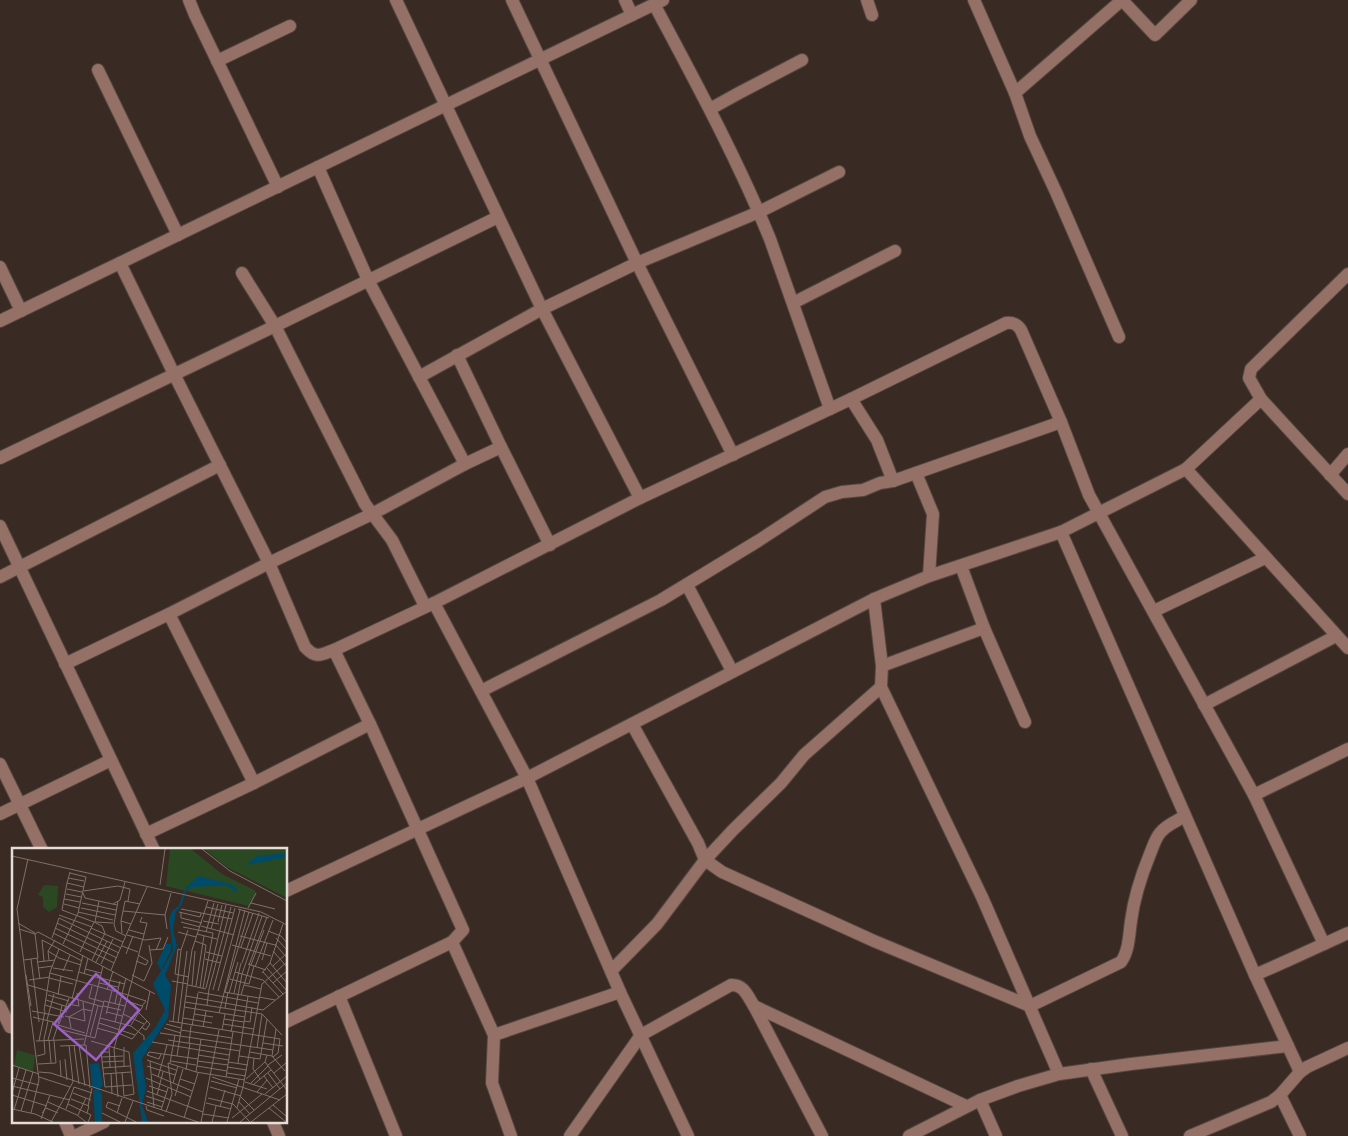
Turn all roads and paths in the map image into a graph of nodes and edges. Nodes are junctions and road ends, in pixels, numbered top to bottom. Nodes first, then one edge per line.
1 (189, 0) edge
2 (396, 0) edge
3 (512, 0) edge
4 (625, 0) edge
5 (867, 0) edge
6 (974, 0) edge
7 (1122, 0) edge
8 (1191, 0) edge
9 (658, 2) edge
10 (632, 15) junction
11 (872, 15) dead end
12 (290, 26) dead end
13 (540, 59) junction
14 (802, 60) dead end
15 (217, 61) junction
16 (98, 70) dead end
17 (1014, 93) junction
18 (446, 105) junction
19 (710, 109) junction
20 (318, 167) junction
21 (839, 172) dead end
22 (278, 187) junction
23 (759, 212) junction
24 (498, 217) junction
25 (178, 235) junction
26 (894, 251) dead end
27 (120, 263) junction
28 (637, 263) junction
29 (0, 267) edge
30 (242, 273) dead end
31 (1348, 274) edge
32 (368, 280) junction
33 (793, 303) junction
34 (542, 309) junction
35 (21, 311) junction
36 (0, 321) edge
37 (275, 326) junction
38 (1119, 337) dead end
39 (457, 355) junction
40 (174, 374) junction
41 (419, 377) junction
42 (851, 399) junction
43 (1261, 399) junction
44 (830, 409) junction
45 (1061, 422) junction
46 (501, 447) junction
47 (1348, 454) edge
48 (734, 455) junction
49 (0, 458) edge
50 (465, 464) junction
51 (220, 465) junction
52 (1186, 469) junction
53 (916, 473) junction
54 (1330, 475) junction
55 (893, 480) junction
56 (1348, 494) edge
57 (640, 498) junction
58 (1099, 513) junction
59 (372, 514) junction
60 (0, 526) edge
61 (1061, 532) junction
62 (550, 545) junction
63 (1265, 558) junction
64 (269, 563) junction
65 (961, 566) junction
66 (19, 568) junction
67 (929, 576) junction
68 (0, 577) edge
69 (687, 585) junction
70 (874, 599) junction
71 (429, 605) junction
72 (1154, 611) junction
73 (169, 614) junction
74 (984, 628) junction
75 (1336, 636) junction
76 (1348, 648) edge
77 (334, 650) junction
78 (64, 664) junction
79 (882, 666) junction
80 (732, 671) junction
81 (880, 687) junction
82 (481, 691) junction
83 (1204, 705) junction
84 (1025, 722) dead end
85 (370, 724) junction
86 (632, 724) junction
87 (1348, 749) edge
88 (111, 760) junction
89 (0, 764) edge
90 (527, 778) junction
91 (254, 783) junction
92 (1254, 795) junction
93 (20, 804) junction
94 (0, 814) edge
95 (1185, 816) junction
96 (417, 829) junction
97 (146, 834) junction
98 (41, 848) edge
99 (153, 848) edge
100 (705, 860) junction
101 (288, 890) edge
102 (1348, 933) edge
103 (452, 942) junction
104 (1324, 944) junction
105 (611, 972) junction
106 (1255, 975) junction
107 (620, 992) junction
108 (339, 996) junction
109 (0, 1006) edge
110 (754, 1006) junction
111 (1030, 1006) junction
112 (288, 1021) edge
113 (8, 1028) edge
114 (494, 1035) junction
115 (641, 1035) junction
116 (1288, 1046) junction
117 (1348, 1048) edge
118 (1091, 1069) junction
119 (1300, 1072) junction
120 (1059, 1074) junction
121 (1280, 1096) junction
122 (980, 1100) junction
123 (966, 1106) junction
124 (65, 1124) edge
125 (100, 1124) edge
126 (274, 1124) edge
127 (73, 1136) edge
128 (278, 1136) edge
129 (396, 1136) edge
130 (511, 1136) edge
131 (570, 1136) edge
132 (688, 1136) edge
133 (822, 1136) edge
134 (909, 1136) edge
135 (996, 1136) edge
136 (1122, 1136) edge
137 (1190, 1136) edge
138 (1300, 1136) edge

1 - 15 street
2 - 18 street
3 - 13 street
4 - 10 street
5 - 11 street
6 - 17 street
7 - 8 street
7 - 17 street
9 - 10 street
9 - 19 street
10 - 13 street
12 - 15 street
13 - 18 street
13 - 28 street
14 - 19 street
15 - 22 street
16 - 25 street
17 - 38 street
18 - 20 street
18 - 24 street
19 - 23 street
20 - 22 street
20 - 32 street
21 - 23 street
22 - 25 street
23 - 28 street
23 - 33 street
24 - 32 street
24 - 34 street
25 - 27 street
26 - 33 street
27 - 35 street
27 - 40 street
28 - 34 street
28 - 48 street
29 - 35 street
30 - 37 street
31 - 43 street
32 - 37 street
32 - 41 street
33 - 44 street
34 - 39 street
34 - 57 street
35 - 36 street
37 - 40 street
37 - 59 street
39 - 41 street
39 - 46 street
40 - 49 street
40 - 51 street
41 - 50 street
42 - 44 street
42 - 45 street
42 - 55 street
43 - 52 street
43 - 54 street
44 - 48 street
45 - 53 street
45 - 58 street
46 - 50 street
46 - 62 street
47 - 54 street
48 - 57 street
50 - 59 street
51 - 64 street
51 - 66 street
52 - 58 street
52 - 63 street
53 - 55 street
53 - 67 street
54 - 56 street
55 - 69 street
57 - 62 street
58 - 61 street
58 - 72 street
59 - 64 street
59 - 71 street
60 - 66 street
61 - 65 street
61 - 95 street
62 - 71 street
63 - 72 street
63 - 75 street
64 - 73 street
64 - 77 street
65 - 67 street
65 - 74 street
66 - 68 street
66 - 78 street
67 - 70 street
69 - 80 street
69 - 82 street
70 - 79 street
70 - 80 street
71 - 77 street
71 - 82 street
72 - 83 street
73 - 78 street
73 - 91 street
74 - 79 street
74 - 84 street
75 - 76 street
75 - 83 street
77 - 85 street
78 - 88 street
79 - 81 street
80 - 86 street
81 - 100 street
81 - 111 street
82 - 90 street
83 - 92 street
85 - 91 street
85 - 96 street
86 - 90 street
86 - 100 street
87 - 92 street
88 - 93 street
88 - 97 street
89 - 93 street
90 - 96 street
90 - 105 street
91 - 97 street
92 - 104 street
93 - 94 street
93 - 98 street
95 - 106 street
95 - 111 street
96 - 101 street
96 - 103 street
97 - 99 street
100 - 105 street
100 - 111 street
102 - 104 street
103 - 108 street
103 - 114 street
104 - 106 street
105 - 107 street
106 - 116 street
107 - 114 street
107 - 115 street
108 - 112 street
108 - 129 street
109 - 113 street
110 - 115 street
110 - 123 street
110 - 133 street
111 - 120 street
114 - 130 street
115 - 131 street
115 - 132 street
116 - 118 street
116 - 119 street
117 - 119 street
118 - 120 street
118 - 136 street
119 - 121 street
120 - 122 street
121 - 137 street
121 - 138 street
122 - 123 street
122 - 135 street
123 - 134 street
124 - 127 street
125 - 127 street
126 - 128 street

